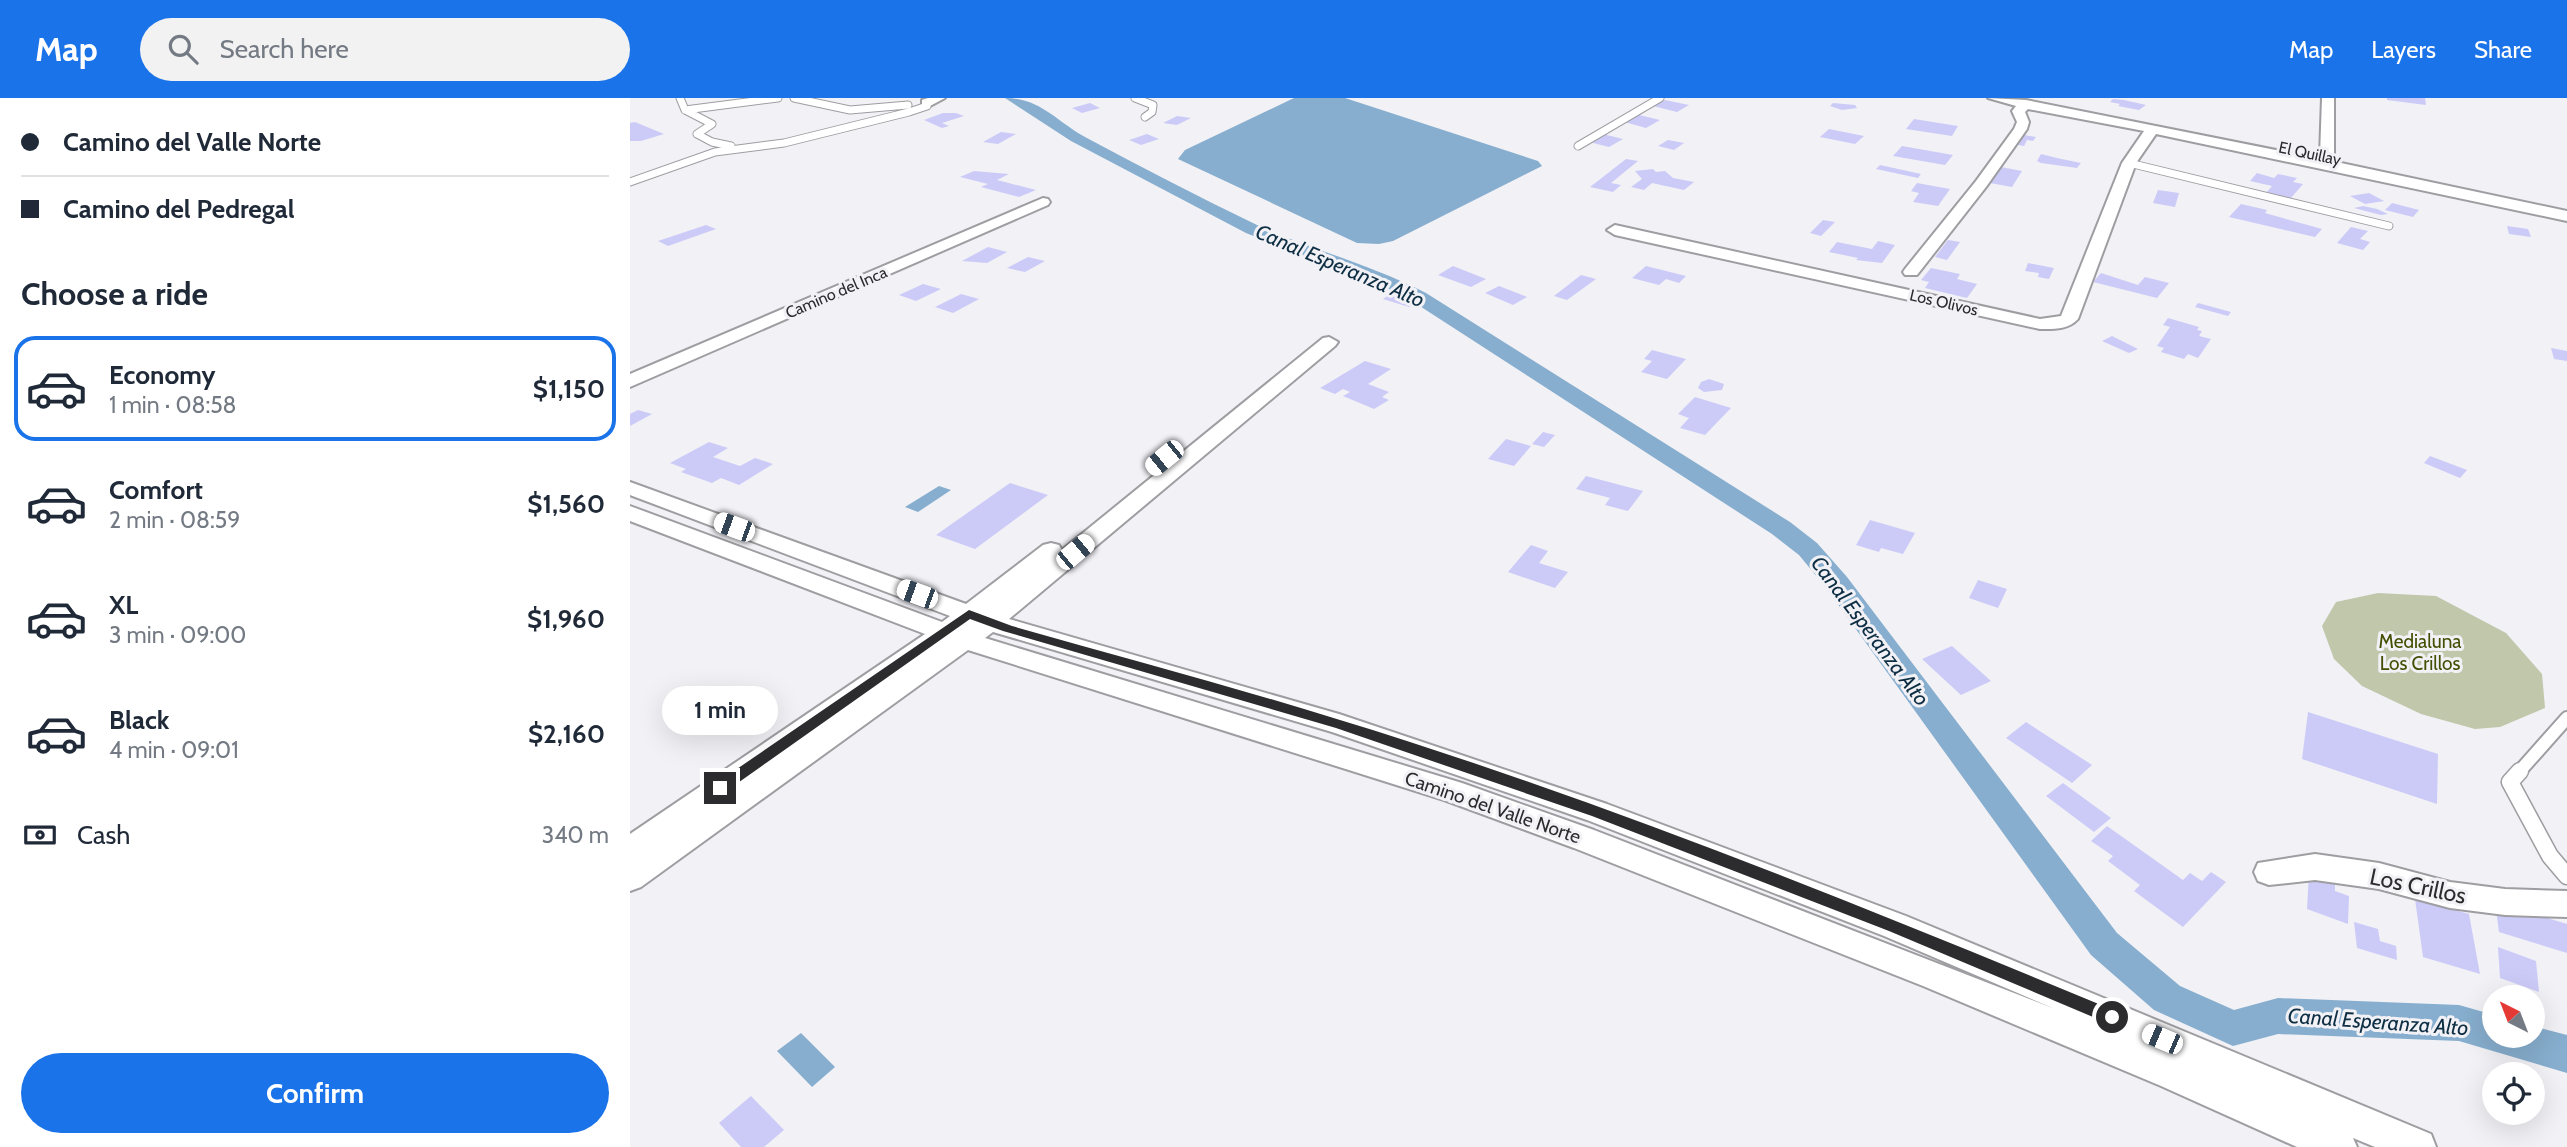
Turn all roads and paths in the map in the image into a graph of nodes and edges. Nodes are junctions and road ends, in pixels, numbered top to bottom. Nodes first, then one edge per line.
1 (680, 98) edge
2 (778, 98) edge
3 (794, 98) edge
4 (1135, 98) edge
5 (1660, 98) edge
6 (1994, 98) edge
7 (2053, 98) edge
8 (2328, 98) edge
9 (934, 99) edge
10 (2026, 104) junction
11 (685, 110) junction
12 (1145, 117) dead end
13 (2152, 129) junction
14 (1578, 146) dead end
15 (741, 148) junction
16 (2327, 156) junction
17 (2129, 163) junction
18 (630, 182) edge
19 (2567, 207) edge
20 (2567, 216) edge
21 (2389, 226) dead end
22 (1615, 230) dead end
23 (1911, 272) dead end
24 (1319, 340) dead end
25 (630, 370) edge
26 (630, 381) edge
27 (630, 488) edge
28 (630, 513) edge
29 (967, 627) junction
30 (2567, 718) edge
31 (630, 850) edge
32 (2269, 872) dead end
33 (2567, 876) edge
34 (630, 878) edge
35 (2567, 904) edge
36 (2339, 1147) edge
37 (2418, 1147) edge

1 - 11 lane
2 - 11 lane
3 - 9 lane
4 - 12 lane
5 - 14 lane
6 - 10 street
7 - 16 street, El Quillay
8 - 16 street
9 - 15 lane
10 - 13 street
10 - 23 street
11 - 15 lane
13 - 17 street, Los Olivos
13 - 20 street
15 - 18 lane
16 - 19 street, El Quillay
17 - 21 lane
17 - 22 street, Los Olivos
24 - 29 street
25 - 26 street, Camino del Inca
27 - 29 street, Camino del Valle Norte
28 - 29 street, Camino del Valle Norte
29 - 31 street
29 - 34 street
29 - 36 street, Camino del Valle Norte
29 - 37 street, Camino del Valle Norte
30 - 33 lane
32 - 35 street, Los Crillos

